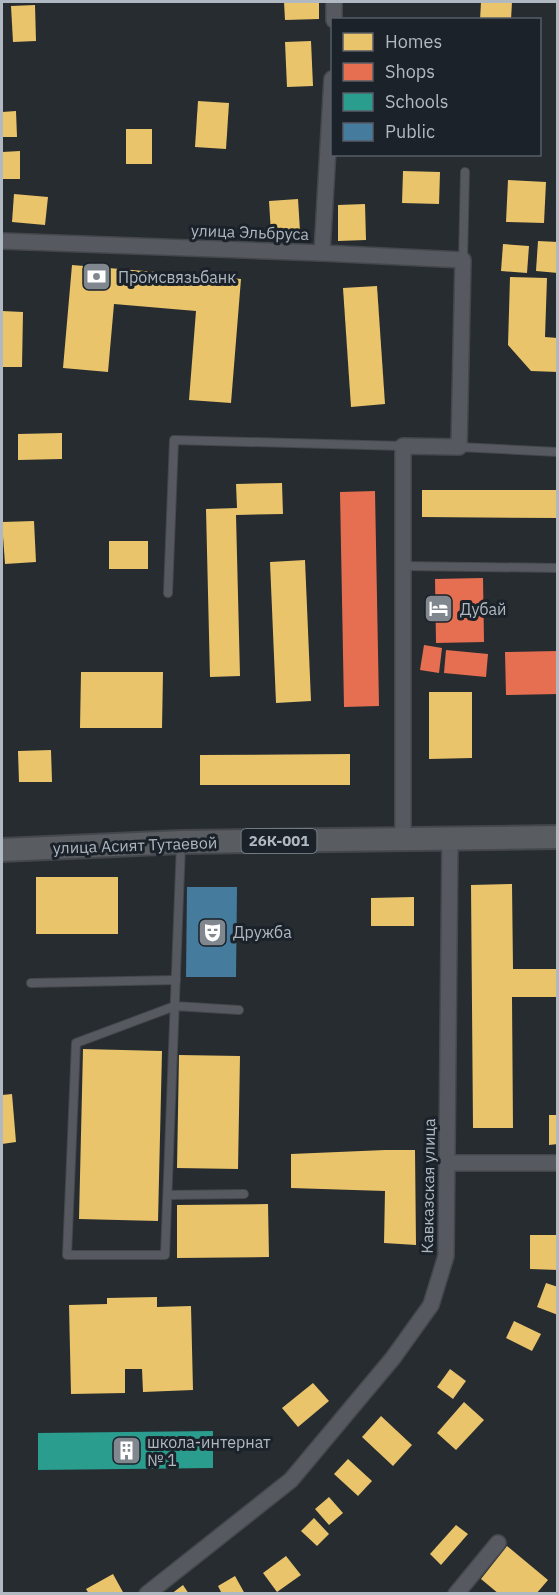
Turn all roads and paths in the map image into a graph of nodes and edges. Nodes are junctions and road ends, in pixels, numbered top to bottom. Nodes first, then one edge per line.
1 (334, 2) edge
2 (334, 18) edge
3 (331, 110) edge
4 (465, 172) dead end
5 (2, 241) edge
6 (322, 253) junction
7 (463, 260) junction
8 (403, 446) junction
9 (459, 447) junction
10 (558, 452) edge
11 (403, 566) junction
12 (558, 568) edge
13 (168, 593) dead end
14 (558, 837) edge
15 (450, 839) junction
16 (403, 840) junction
17 (182, 842) junction
18 (2, 850) edge
19 (176, 980) junction
20 (31, 983) dead end
21 (175, 1006) junction
22 (239, 1010) dead end
23 (447, 1163) junction
24 (558, 1163) edge
25 (244, 1194) dead end
26 (168, 1195) junction
27 (498, 1544) dead end
28 (147, 1593) edge
29 (456, 1593) edge

1 - 2 street
3 - 6 street, улица Эльбруса
4 - 7 lane
5 - 6 street, улица Эльбруса
6 - 7 street
7 - 9 street
8 - 9 street
8 - 11 street
8 - 13 lane
9 - 10 lane
11 - 12 lane
11 - 16 street
14 - 15 main road, улица Асият Тутаевой / 26К-001
15 - 16 main road, улица Асият Тутаевой / 26К-001
15 - 23 street, Кавказская улица
16 - 17 main road, улица Асият Тутаевой / 26К-001
17 - 18 main road, улица Асият Тутаевой / 26К-001
17 - 19 lane
19 - 20 lane
19 - 21 lane
21 - 22 lane
21 - 26 lane
21 - 26 lane
23 - 24 street
23 - 28 street, Кавказская улица
25 - 26 lane
27 - 29 street

